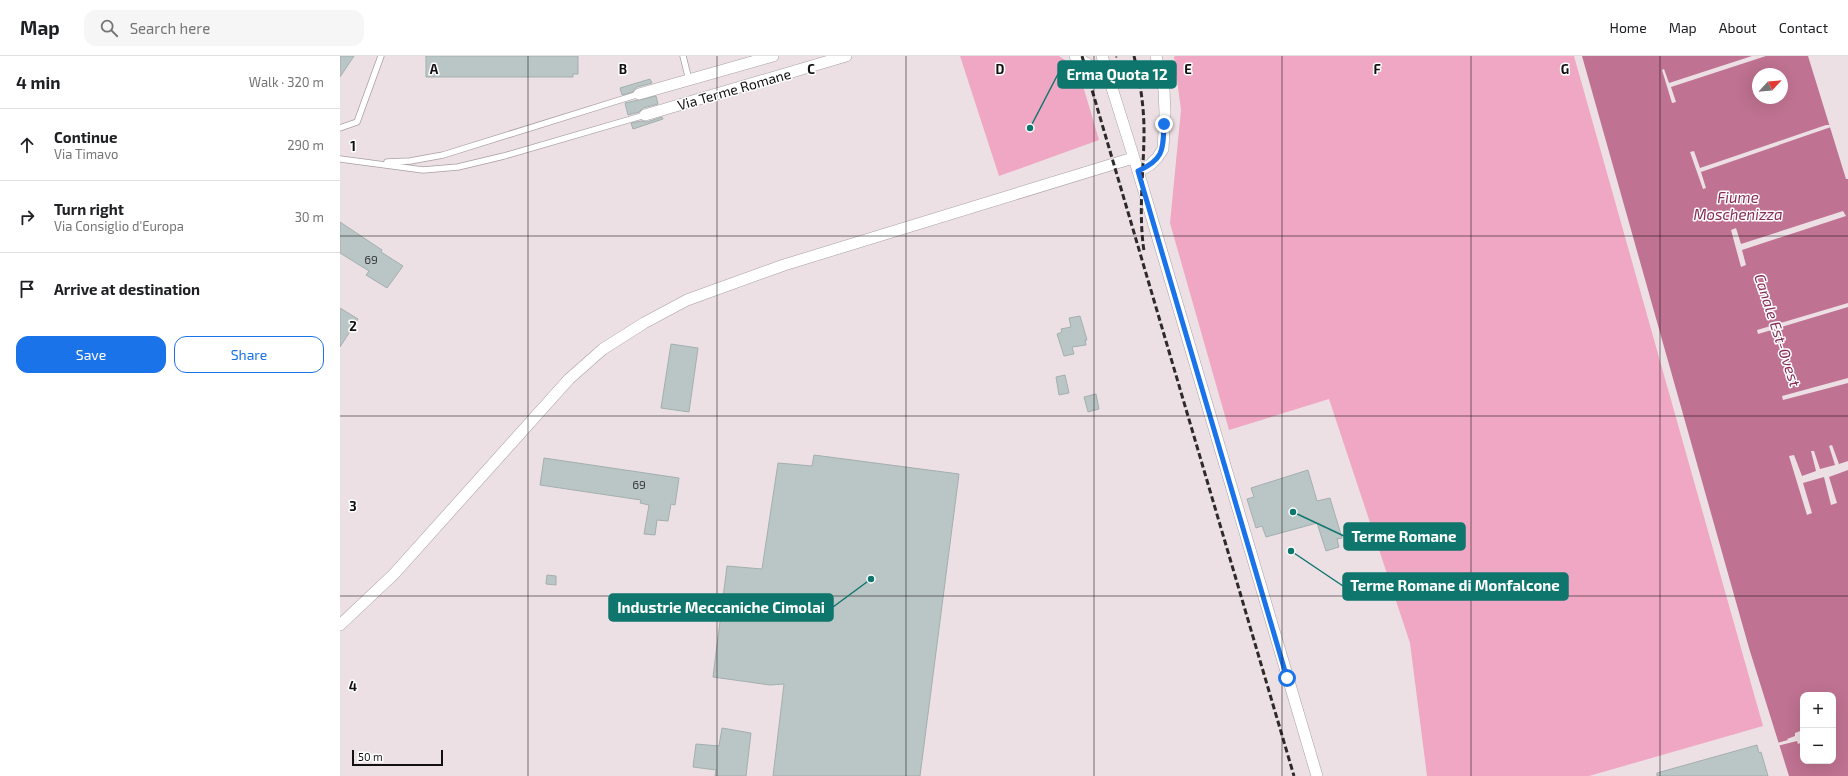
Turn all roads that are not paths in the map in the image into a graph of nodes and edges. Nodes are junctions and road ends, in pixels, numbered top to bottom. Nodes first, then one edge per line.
1 (381, 56) edge
2 (683, 56) edge
3 (773, 56) edge
4 (846, 56) edge
5 (1075, 56) edge
6 (1102, 56) edge
7 (1156, 56) edge
8 (1108, 77) junction
9 (689, 80) junction
10 (639, 94) joint
11 (645, 115) joint
12 (340, 128) edge
13 (1133, 158) junction
14 (340, 159) edge
15 (373, 163) junction
16 (1138, 171) junction
17 (340, 625) edge
18 (1317, 776) edge

1 - 12 lane
2 - 9 lane, Via Terme Romane
3 - 9 street, Via Terme Romane
4 - 11 street, Via Terme Romane
5 - 8 street
6 - 8 street
7 - 16 street
8 - 13 street
9 - 10 street, Via Terme Romane
10 - 15 lane
11 - 15 lane
13 - 16 street
13 - 17 street
14 - 15 lane
16 - 18 street

